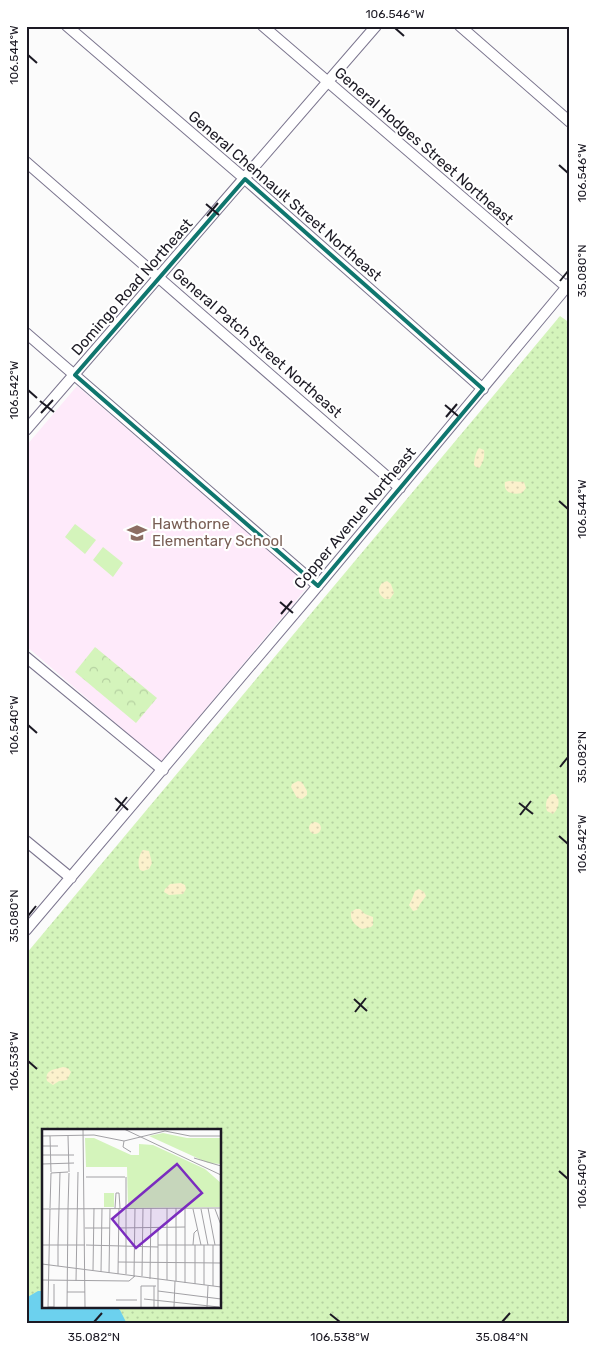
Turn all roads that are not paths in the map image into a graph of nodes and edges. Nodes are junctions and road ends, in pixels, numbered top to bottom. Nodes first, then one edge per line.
1 (67, 26) edge
2 (263, 26) edge
3 (376, 26) edge
4 (460, 26) edge
5 (328, 83) junction
6 (570, 122) edge
7 (26, 162) edge
8 (245, 179) junction
9 (159, 277) junction
10 (569, 287) edge
11 (26, 332) edge
12 (75, 375) junction
13 (483, 389) junction
14 (26, 430) edge
15 (400, 488) junction
16 (318, 586) junction
17 (26, 658) edge
18 (163, 770) junction
19 (26, 841) edge
20 (71, 878) junction
21 (26, 930) edge

1 - 8 street, General Chennault Street Northeast
2 - 5 street, General Hodges Street Northeast
3 - 5 street, Domingo Road Northeast
4 - 6 street
5 - 8 street, Domingo Road Northeast
5 - 10 street, General Hodges Street Northeast
7 - 9 street, General Patch Street Northeast
8 - 9 street, Domingo Road Northeast
8 - 13 street, General Chennault Street Northeast
9 - 12 street, Domingo Road Northeast
9 - 15 street, General Patch Street Northeast
10 - 13 street, Copper Avenue Northeast
11 - 12 street
12 - 14 street, Domingo Road Northeast
12 - 16 street
13 - 15 street, Copper Avenue Northeast
15 - 16 street, Copper Avenue Northeast
16 - 18 street, Copper Avenue Northeast
17 - 18 street
18 - 20 street, Copper Avenue Northeast
19 - 20 street
20 - 21 street, Copper Avenue Northeast

